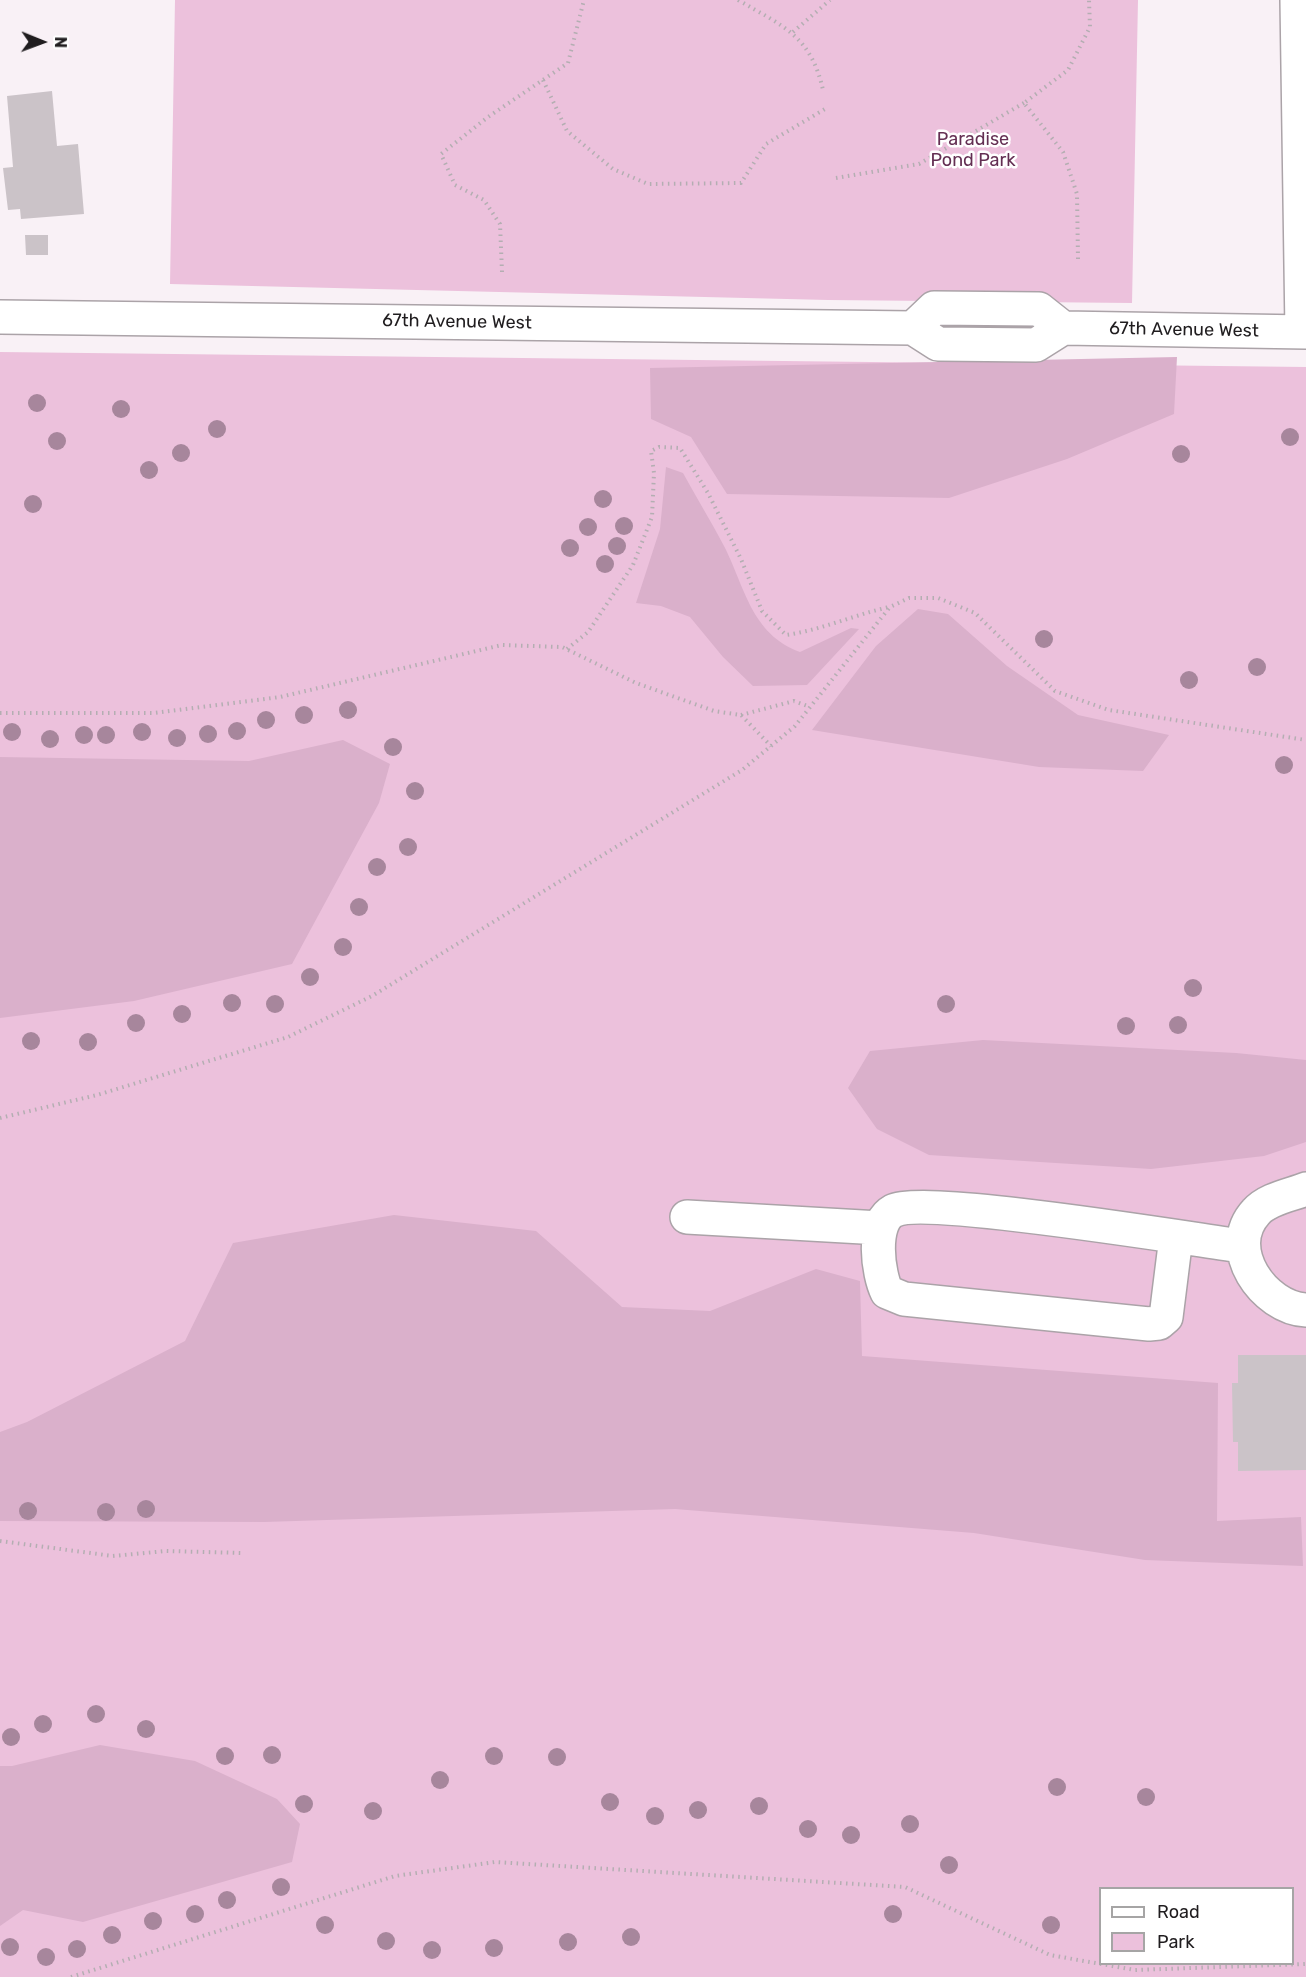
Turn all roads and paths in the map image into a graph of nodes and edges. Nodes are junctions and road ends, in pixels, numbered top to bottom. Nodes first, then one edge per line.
1 (584, 0) edge
2 (738, 0) edge
3 (830, 0) edge
4 (1089, 0) edge
5 (1297, 0) edge
6 (794, 32) junction
7 (543, 80) junction
8 (823, 90) dead end
9 (1024, 103) junction
10 (825, 109) dead end
11 (836, 178) dead end
12 (1078, 259) dead end
13 (502, 272) dead end
14 (0, 317) edge
15 (1304, 332) edge
16 (890, 607) junction
17 (567, 649) junction
18 (810, 707) junction
19 (0, 713) edge
20 (741, 716) junction
21 (1306, 740) edge
22 (771, 746) junction
23 (0, 1118) edge
24 (1306, 1189) edge
25 (687, 1217) dead end
26 (880, 1228) junction
27 (1176, 1237) junction
28 (1242, 1246) junction
29 (1306, 1310) edge
30 (0, 1541) edge
31 (243, 1554) dead end
32 (1099, 1964) edge
33 (1107, 1965) edge
34 (1278, 1965) edge
35 (71, 1977) edge

1 - 7 path
2 - 6 path
3 - 6 path
4 - 9 path
5 - 15 street
6 - 8 path
7 - 10 path
7 - 13 path
9 - 11 path
9 - 12 path
14 - 15 street, 67th Avenue West
16 - 17 path
16 - 18 path
16 - 21 path
17 - 19 path
17 - 20 path
18 - 20 path
18 - 22 path
20 - 22 path
22 - 23 path
24 - 28 street
25 - 26 street
26 - 27 street
26 - 27 street
27 - 28 street
28 - 29 street
30 - 31 path
32 - 35 path
33 - 34 path

